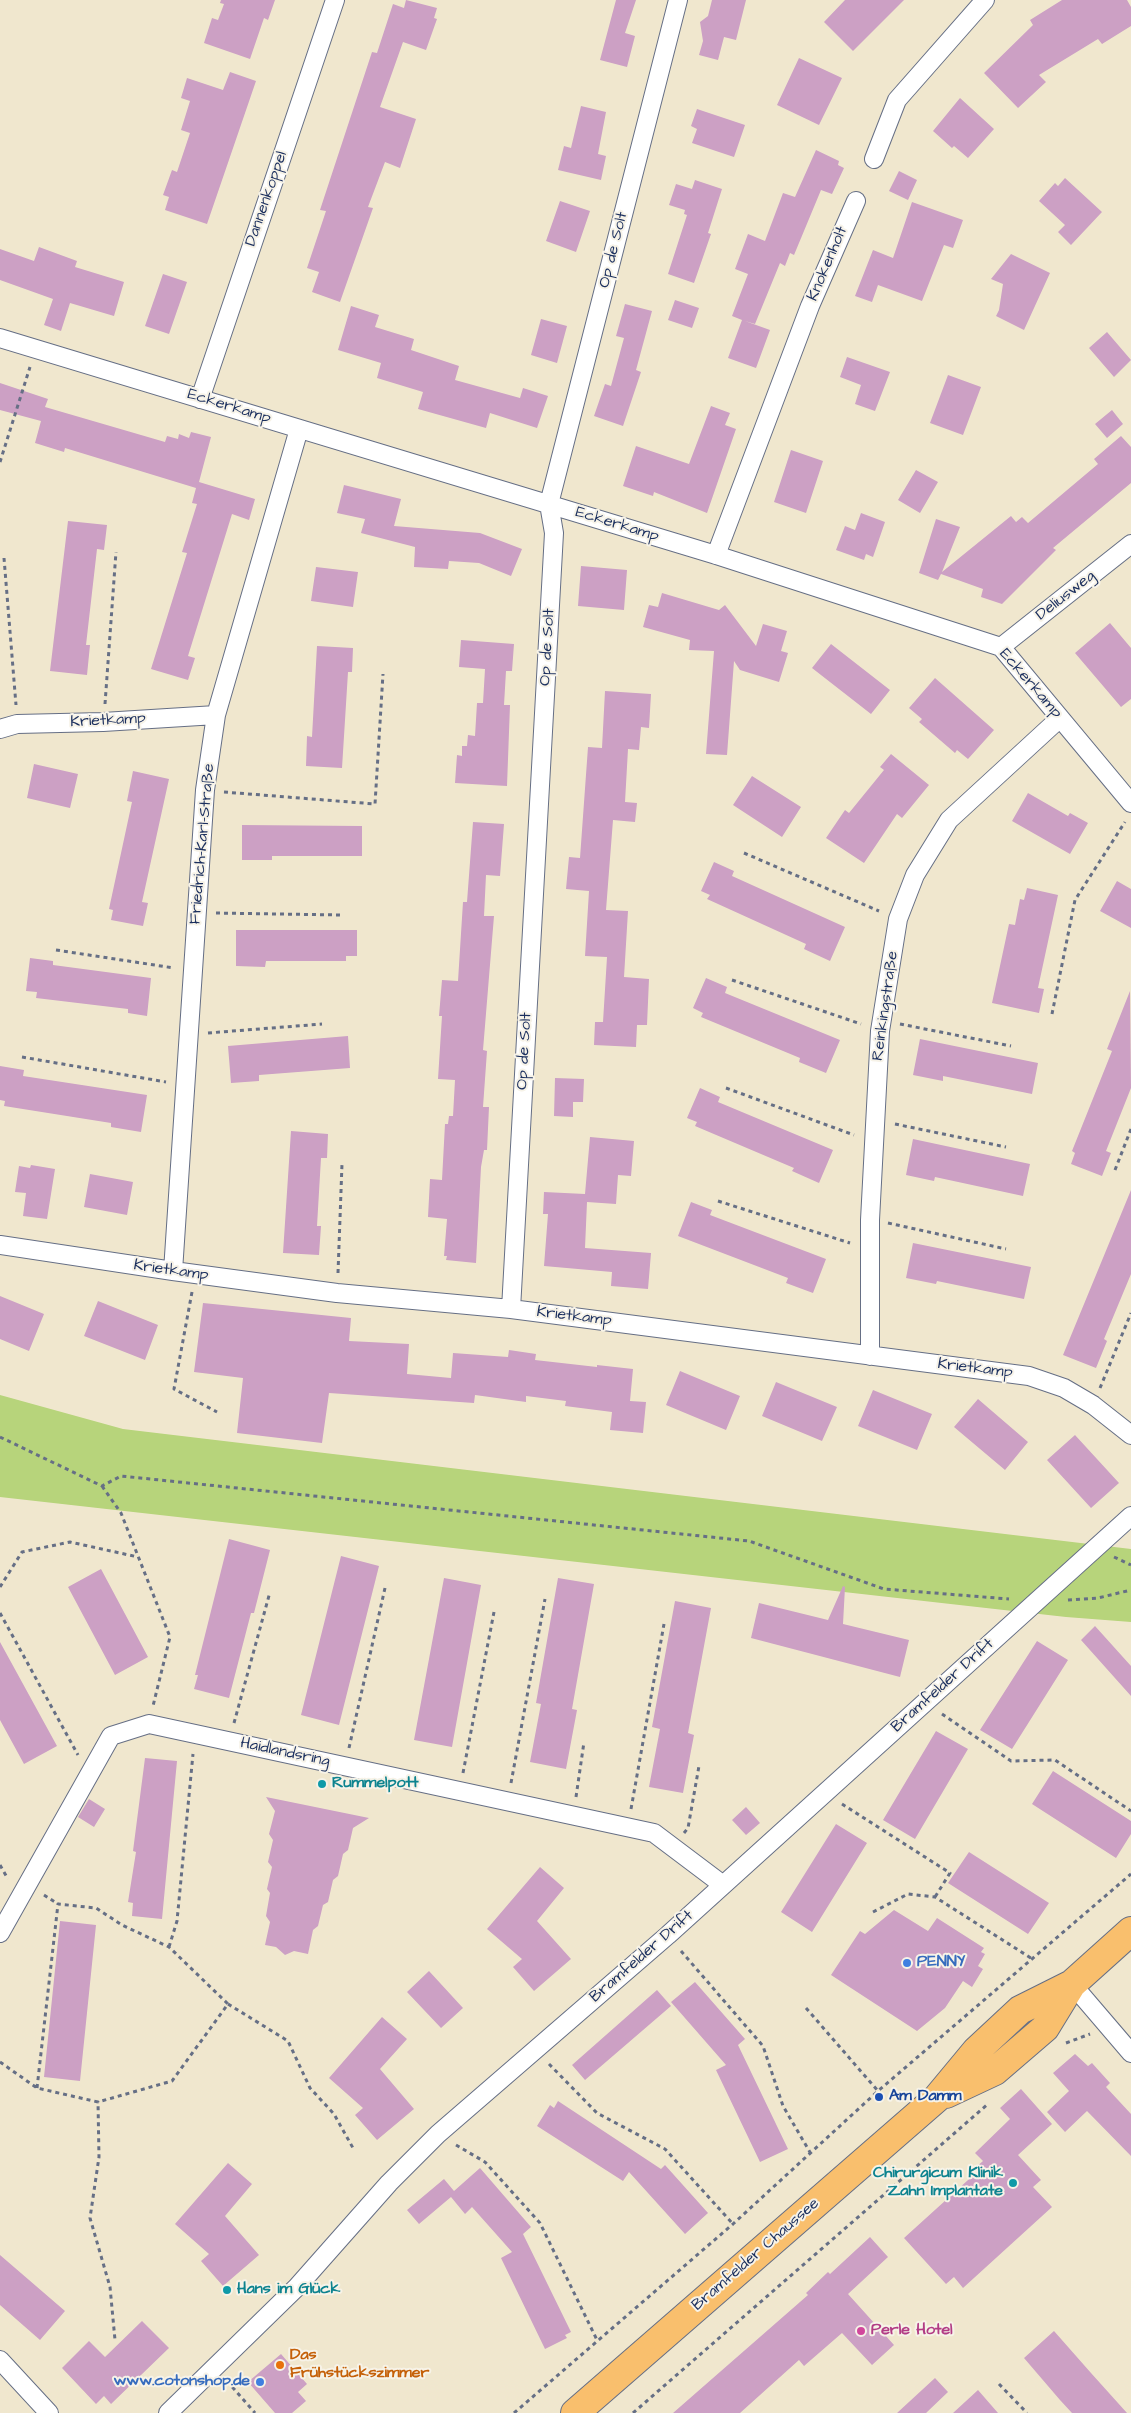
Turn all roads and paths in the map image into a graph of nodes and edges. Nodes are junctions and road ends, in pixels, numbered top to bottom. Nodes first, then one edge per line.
1 (335, 0) edge
2 (678, 0) edge
3 (985, 0) edge
4 (874, 160) dead end
5 (856, 201) dead end
6 (0, 338) edge
7 (36, 349) junction
8 (200, 399) junction
9 (299, 429) junction
10 (0, 462) edge
11 (549, 504) junction
12 (1131, 544) edge
13 (116, 552) dead end
14 (716, 555) junction
15 (4, 558) dead end
16 (1001, 647) junction
17 (383, 674) dead end
18 (216, 715) junction
19 (1060, 718) junction
20 (103, 722) junction
21 (18, 724) junction
22 (0, 729) edge
23 (205, 790) junction
24 (1131, 803) edge
25 (1131, 816) edge
26 (744, 853) dead end
27 (197, 913) junction
28 (341, 915) dead end
29 (898, 920) junction
30 (56, 950) dead end
31 (194, 971) junction
32 (732, 980) dead end
33 (1052, 1014) dead end
34 (322, 1024) dead end
35 (881, 1026) junction
36 (190, 1034) junction
37 (1011, 1046) dead end
38 (22, 1057) dead end
39 (186, 1086) junction
40 (726, 1088) dead end
41 (875, 1119) junction
42 (1131, 1129) edge
43 (874, 1142) junction
44 (1006, 1147) dead end
45 (342, 1164) dead end
46 (1114, 1170) dead end
47 (718, 1200) dead end
48 (870, 1220) junction
49 (0, 1245) edge
50 (1006, 1249) dead end
51 (870, 1250) junction
52 (173, 1271) junction
53 (196, 1274) junction
54 (337, 1293) junction
55 (511, 1309) junction
56 (1131, 1313) edge
57 (870, 1356) junction
58 (1093, 1405) junction
59 (217, 1412) dead end
60 (1131, 1435) edge
61 (0, 1437) edge
62 (102, 1486) junction
63 (1131, 1516) edge
64 (138, 1557) junction
65 (0, 1587) edge
66 (385, 1588) dead end
67 (1131, 1590) edge
68 (270, 1592) dead end
69 (545, 1599) dead end
70 (1036, 1601) junction
71 (494, 1612) dead end
72 (0, 1613) edge
73 (664, 1624) dead end
74 (925, 1702) junction
75 (149, 1724) junction
76 (195, 1733) junction
77 (229, 1741) junction
78 (584, 1742) dead end
79 (344, 1765) junction
80 (698, 1766) dead end
81 (90, 1775) junction
82 (460, 1790) junction
83 (825, 1793) junction
84 (508, 1801) junction
85 (1131, 1810) edge
86 (573, 1815) junction
87 (628, 1827) junction
88 (673, 1847) junction
89 (1131, 1874) edge
90 (723, 1885) junction
91 (934, 1897) junction
92 (873, 1912) dead end
93 (1131, 1931) edge
94 (0, 1933) edge
95 (668, 1935) junction
96 (169, 1947) junction
97 (1034, 1960) junction
98 (1072, 1984) junction
99 (228, 2004) junction
100 (806, 2008) dead end
101 (1090, 2035) dead end
102 (1063, 2044) dead end
103 (536, 2050) junction
104 (1131, 2054) edge
105 (0, 2062) edge
106 (37, 2088) junction
107 (878, 2091) junction
108 (98, 2102) junction
109 (989, 2103) dead end
110 (438, 2134) junction
111 (353, 2148) dead end
112 (811, 2154) junction
113 (733, 2224) junction
114 (115, 2340) dead end
115 (597, 2340) junction
116 (0, 2360) edge
117 (215, 2367) junction
118 (999, 2384) dead end
119 (49, 2413) edge
120 (168, 2413) edge
121 (255, 2413) edge
122 (514, 2413) edge
123 (575, 2413) edge
124 (633, 2413) edge
125 (1027, 2413) edge

1 - 8 street, Dannenkoppel
2 - 11 street, Op de Solt
3 - 4 street
5 - 14 street, Knokenholt
6 - 7 street, Eckerkamp
7 - 8 street, Eckerkamp
7 - 10 path
8 - 9 street, Eckerkamp
9 - 11 street, Eckerkamp
9 - 18 street, Friedrich-Karl-Straße
11 - 14 street, Eckerkamp
11 - 55 street, Op de Solt
12 - 16 street, Deliusweg
13 - 20 path
14 - 16 street, Eckerkamp
15 - 21 path
16 - 19 street, Eckerkamp
17 - 23 path
18 - 20 street, Krietkamp
18 - 23 street, Friedrich-Karl-Straße
19 - 24 street, Eckerkamp
19 - 29 street, Reinkingstraße
20 - 21 street, Krietkamp
21 - 22 street, Krietkamp
23 - 27 street, Friedrich-Karl-Straße
25 - 33 path
26 - 29 path
27 - 28 path
27 - 31 street, Friedrich-Karl-Straße
29 - 35 street, Reinkingstraße
30 - 31 path
31 - 36 street, Friedrich-Karl-Straße
32 - 35 path
34 - 36 path
35 - 37 path
35 - 41 street, Reinkingstraße
36 - 39 street, Friedrich-Karl-Straße
38 - 39 path
39 - 52 street, Friedrich-Karl-Straße
40 - 43 path
41 - 43 street, Reinkingstraße
41 - 44 path
42 - 46 path
43 - 48 street, Reinkingstraße
45 - 54 path
47 - 51 path
48 - 50 path
48 - 51 street, Reinkingstraße
49 - 52 street, Krietkamp
51 - 57 street, Reinkingstraße
52 - 53 street, Krietkamp
53 - 54 street, Krietkamp
53 - 59 path
54 - 55 street, Krietkamp
55 - 57 street, Krietkamp
56 - 58 path
57 - 58 street, Krietkamp
58 - 60 street, Krietkamp
61 - 62 path
62 - 64 path
62 - 70 path
63 - 70 street, Bramfelder Drift
64 - 65 path
64 - 75 path
66 - 79 path
67 - 70 path
68 - 77 path
69 - 84 path
70 - 74 street, Bramfelder Drift
71 - 82 path
72 - 81 path
73 - 87 path
74 - 83 street, Bramfelder Drift
74 - 85 path
75 - 76 street, Haidlandsring
75 - 81 street, Haidlandsring
76 - 77 street, Haidlandsring
76 - 96 path
77 - 79 street, Haidlandsring
78 - 86 path
79 - 82 street, Haidlandsring
80 - 88 path
81 - 94 street, Haidlandsring
82 - 84 street, Haidlandsring
83 - 90 street, Bramfelder Drift
83 - 91 path
84 - 86 street, Haidlandsring
86 - 87 street, Haidlandsring
87 - 88 street, Haidlandsring
88 - 90 street, Haidlandsring
89 - 97 path
90 - 95 street, Bramfelder Drift
91 - 92 path
91 - 97 path
93 - 98 main road, Bramfelder Chaussee
95 - 103 street, Bramfelder Drift
95 - 112 path
96 - 99 path
96 - 106 path
97 - 107 path
98 - 104 street
98 - 123 main road, Bramfelder Chaussee
99 - 108 path
99 - 111 path
100 - 107 path
101 - 102 path
103 - 110 street, Bramfelder Drift
103 - 113 path
105 - 106 path
106 - 108 path
107 - 112 path
108 - 114 path
109 - 124 path
110 - 115 path
110 - 117 street, Bramfelder Drift
112 - 113 path
113 - 115 path
115 - 122 path
116 - 119 street
117 - 120 street, Bramfelder Drift
117 - 121 path
118 - 125 path

